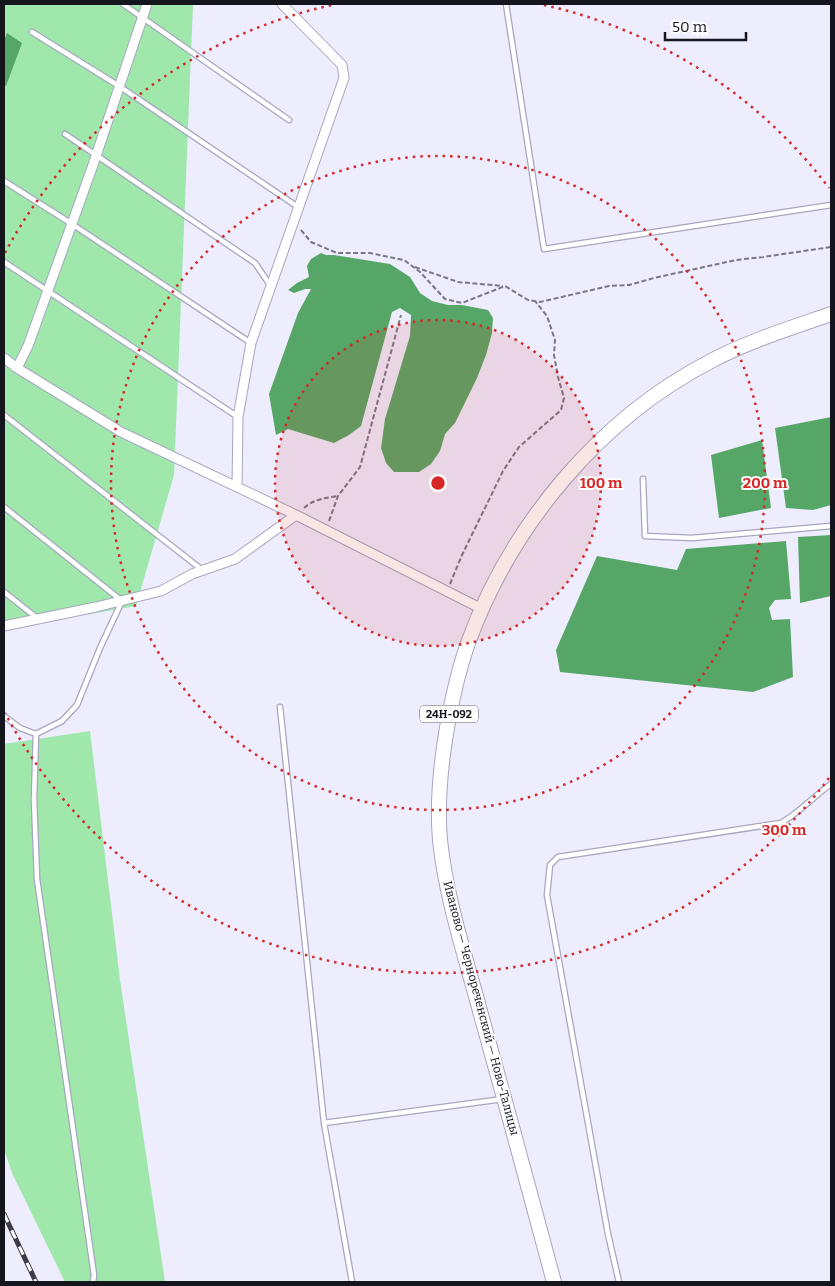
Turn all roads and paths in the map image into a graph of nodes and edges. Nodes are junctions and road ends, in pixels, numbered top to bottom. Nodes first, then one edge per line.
1 (123, 4) edge
2 (147, 4) edge
3 (282, 4) edge
4 (506, 4) edge
5 (142, 16) junction
6 (32, 32) dead end
7 (119, 86) junction
8 (289, 120) dead end
9 (65, 134) dead end
10 (97, 155) junction
11 (4, 181) edge
12 (831, 205) edge
13 (298, 212) junction
14 (72, 224) junction
15 (831, 246) edge
16 (4, 262) edge
17 (412, 266) junction
18 (271, 286) junction
19 (505, 286) junction
20 (48, 291) junction
21 (535, 301) junction
22 (831, 314) edge
23 (401, 315) dead end
24 (251, 343) junction
25 (4, 358) edge
26 (17, 368) junction
27 (4, 415) edge
28 (238, 417) junction
29 (643, 479) dead end
30 (237, 487) junction
31 (338, 496) junction
32 (4, 507) edge
33 (296, 515) junction
34 (831, 526) edge
35 (327, 531) junction
36 (202, 570) junction
37 (4, 592) edge
38 (449, 592) junction
39 (122, 601) junction
40 (482, 609) junction
41 (38, 619) junction
42 (4, 626) edge
43 (280, 707) dead end
44 (4, 716) edge
45 (36, 734) junction
46 (831, 784) edge
47 (504, 1098) junction
48 (324, 1123) junction
49 (93, 1282) edge
50 (352, 1282) edge
51 (554, 1282) edge
52 (618, 1282) edge

1 - 5 lane
2 - 5 street
3 - 13 street
4 - 12 lane
5 - 7 street
5 - 8 lane
6 - 7 lane
7 - 10 street
7 - 13 lane
9 - 10 lane
10 - 14 street
10 - 18 lane
11 - 14 lane
13 - 17 path
13 - 18 street
14 - 20 street
14 - 24 lane
15 - 21 path
16 - 20 lane
17 - 19 path
17 - 19 path
18 - 24 street
19 - 21 path
20 - 26 street
20 - 28 lane
21 - 38 path
22 - 40 main road, Иваново — Чернореченский — Ново-Талицы / 24Н-092
23 - 31 path
24 - 28 street
25 - 26 street
26 - 30 street
27 - 36 lane
28 - 30 street
29 - 34 lane
30 - 33 street
31 - 33 path
31 - 35 path
32 - 39 lane
33 - 35 street
33 - 36 street
35 - 38 street
36 - 39 street
37 - 41 lane
38 - 40 street
39 - 41 street
39 - 45 lane
40 - 47 main road, Иваново — Чернореченский — Ново-Талицы / 24Н-092
41 - 42 street
43 - 48 lane
44 - 45 lane
45 - 49 lane
46 - 52 lane
47 - 48 lane
47 - 51 main road, Иваново — Чернореченский — Ново-Талицы / 24Н-092
48 - 50 lane

